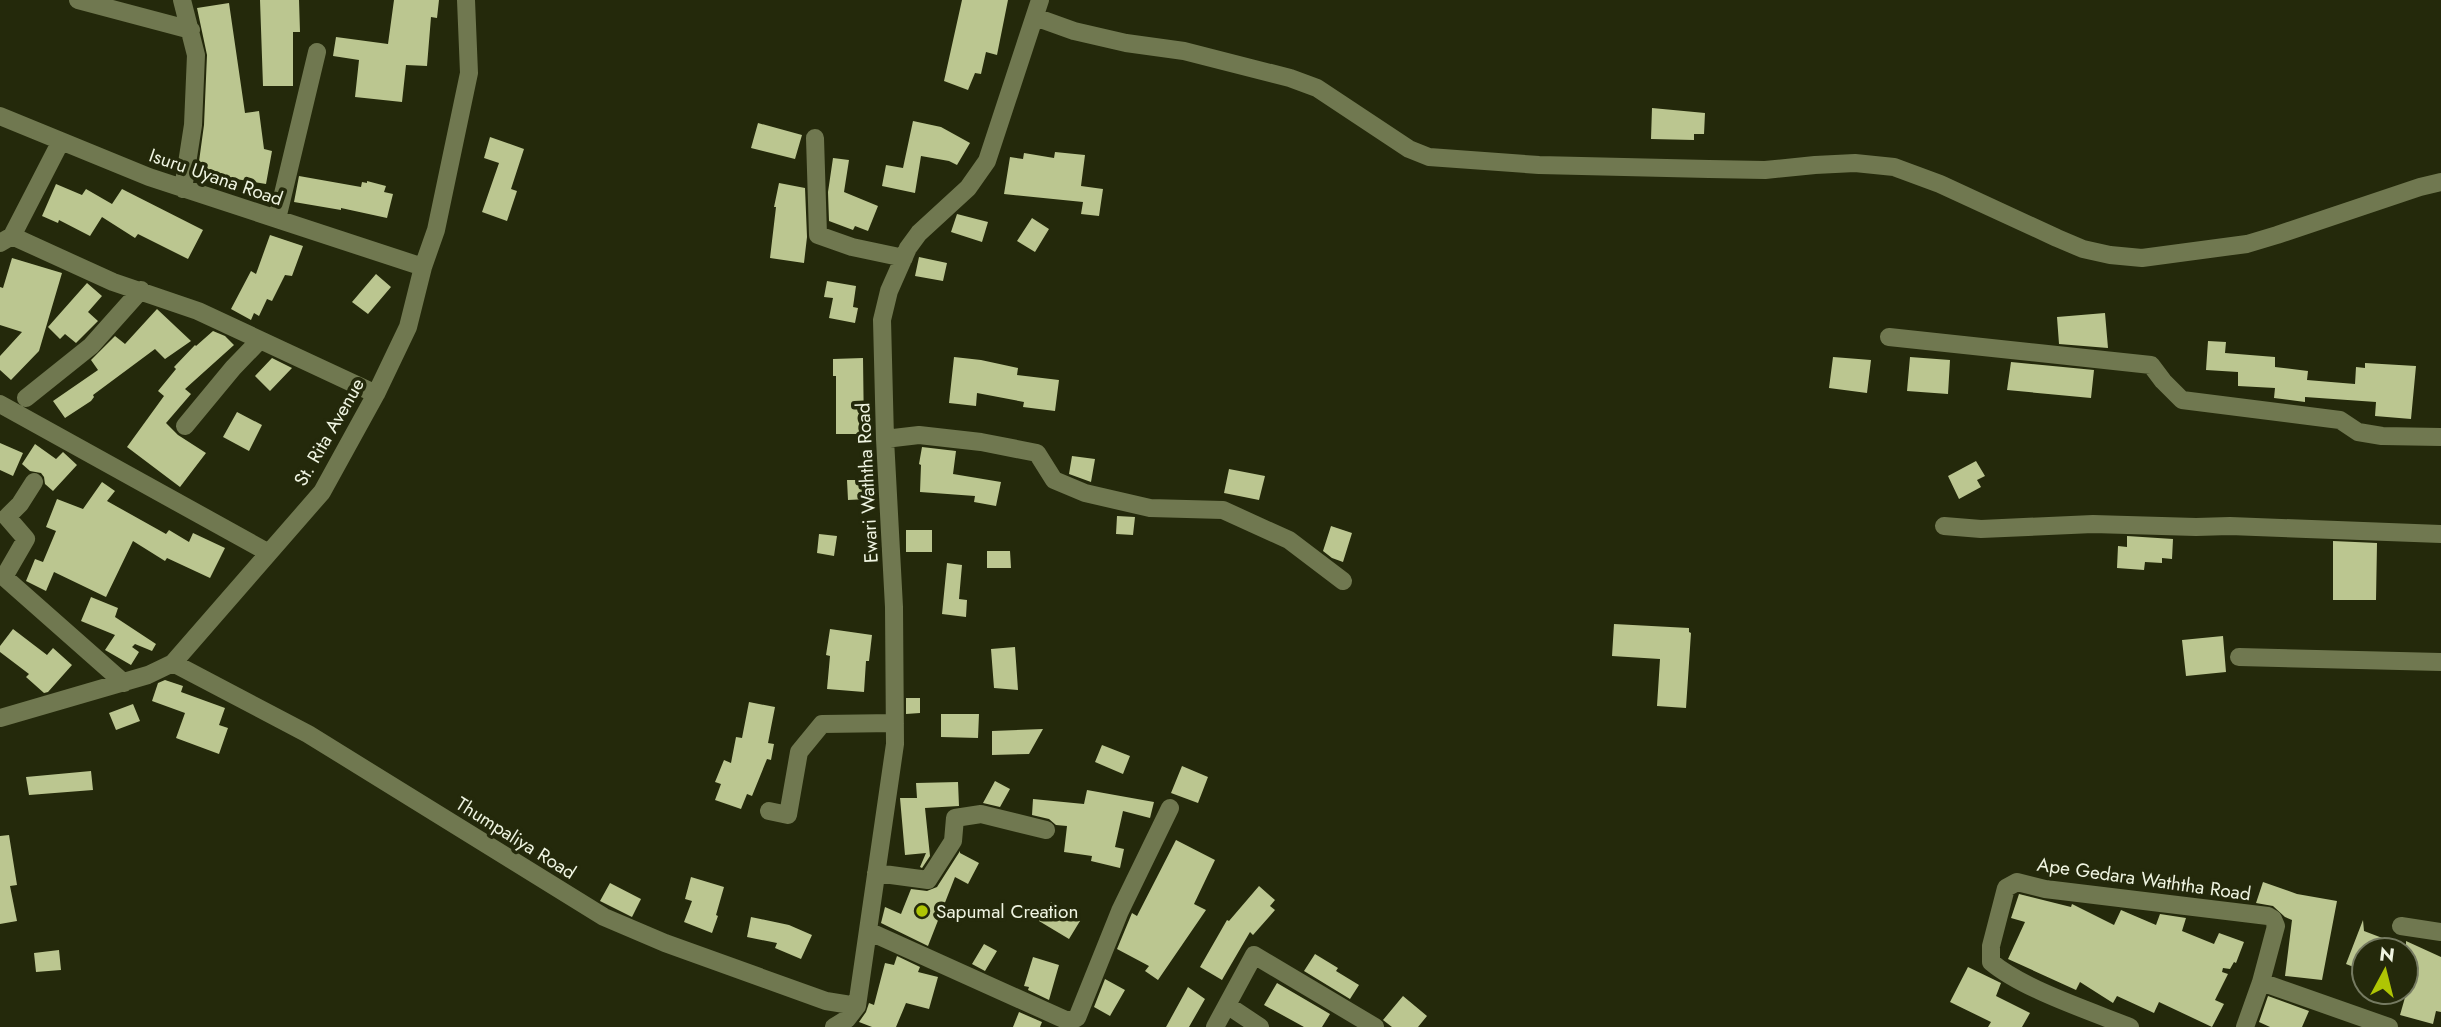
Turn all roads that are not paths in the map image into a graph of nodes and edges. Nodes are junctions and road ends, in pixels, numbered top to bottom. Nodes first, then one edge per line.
1 (78, 0) edge
2 (182, 0) edge
3 (466, 0) edge
4 (1038, 8) edge
5 (191, 30) junction
6 (317, 52) dead end
7 (0, 116) edge
8 (815, 138) dead end
9 (61, 141) junction
10 (2441, 182) edge
11 (183, 189) junction
12 (277, 219) junction
13 (6, 239) edge
14 (904, 258) junction
15 (423, 267) junction
16 (141, 290) junction
17 (1889, 337) dead end
18 (260, 341) junction
19 (376, 394) junction
20 (26, 398) dead end
21 (0, 404) edge
22 (185, 426) dead end
23 (2441, 437) edge
24 (885, 439) junction
25 (34, 482) dead end
26 (1944, 526) dead end
27 (2441, 534) edge
28 (269, 553) junction
29 (1343, 581) dead end
30 (2238, 657) dead end
31 (2441, 662) edge
32 (173, 663) junction
33 (124, 683) junction
34 (0, 718) edge
35 (895, 723) junction
36 (1170, 808) dead end
37 (769, 811) dead end
38 (1046, 830) dead end
39 (876, 873) junction
40 (2401, 926) dead end
41 (868, 931) junction
42 (2441, 932) edge
43 (2261, 982) junction
44 (1227, 1005) junction
45 (848, 1020) edge
46 (2386, 1026) edge
47 (1215, 1027) edge
48 (1260, 1027) edge
49 (1375, 1027) edge
50 (2130, 1027) edge
51 (2245, 1027) edge

1 - 5 street
2 - 5 street
3 - 15 street, St. Rita Avenue
4 - 10 street
4 - 14 street, Ewari Waththa Road
5 - 11 street
6 - 12 street
7 - 9 street, Isuru Uyana Road
8 - 14 street
9 - 11 street, Isuru Uyana Road
9 - 13 street
11 - 12 street, Isuru Uyana Road
12 - 15 street, Isuru Uyana Road
13 - 16 street
14 - 24 street, Ewari Waththa Road
15 - 19 street, St. Rita Avenue
16 - 18 street
16 - 20 street
17 - 23 street
18 - 19 street
18 - 22 street
19 - 28 street, St. Rita Avenue
21 - 28 street
24 - 29 street
24 - 35 street, Ewari Waththa Road
25 - 33 street
26 - 27 street
28 - 32 street, St. Rita Avenue
30 - 31 street
32 - 33 street, St. Rita Avenue
32 - 45 street, Thumpaliya Road
33 - 34 street, St. Rita Avenue
35 - 37 street
35 - 39 street, Ewari Waththa Road
36 - 41 street
38 - 39 street
39 - 41 street, Ewari Waththa Road
40 - 42 street
41 - 45 street, Ewari Waththa Road
43 - 46 street
43 - 50 street, Ape Gedara Waththa Road
43 - 51 street, Ape Gedara Waththa Road
44 - 47 street
44 - 48 street
44 - 49 street

